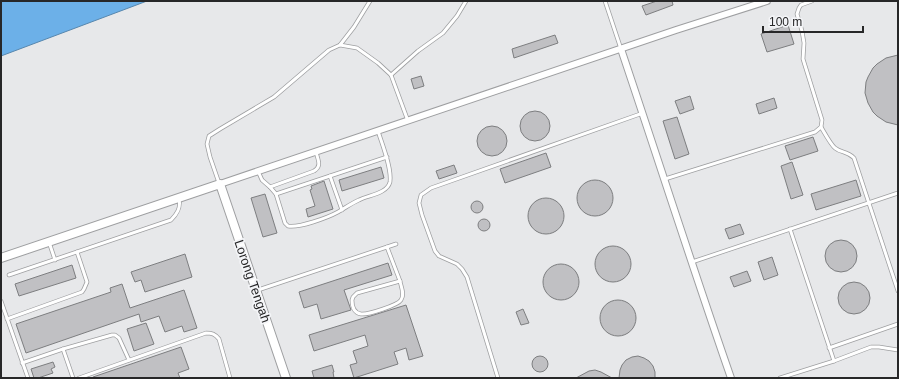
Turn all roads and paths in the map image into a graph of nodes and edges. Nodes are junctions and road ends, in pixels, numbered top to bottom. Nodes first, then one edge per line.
1 (370, 1) edge
2 (466, 1) edge
3 (605, 1) edge
4 (768, 1) edge
5 (812, 1) edge
6 (340, 45) junction
7 (621, 49) junction
8 (391, 75) junction
9 (643, 113) junction
10 (408, 121) junction
11 (820, 127) junction
12 (378, 131) junction
13 (316, 152) junction
14 (387, 158) junction
15 (258, 171) junction
16 (330, 176) junction
17 (665, 179) junction
18 (220, 184) junction
19 (270, 187) junction
20 (898, 193) edge
21 (276, 194) junction
22 (178, 198) junction
23 (869, 203) junction
24 (342, 210) junction
25 (790, 229) junction
26 (49, 242) junction
27 (396, 244) dead end
28 (388, 247) junction
29 (77, 252) junction
30 (1, 258) edge
31 (55, 260) junction
32 (692, 262) junction
33 (10, 275) dead end
34 (400, 281) junction
35 (256, 291) junction
36 (898, 291) edge
37 (1, 302) edge
38 (7, 318) junction
39 (898, 324) edge
40 (829, 348) junction
41 (63, 349) junction
42 (898, 350) edge
43 (129, 360) junction
44 (834, 361) junction
45 (22, 363) junction
46 (28, 378) edge
47 (73, 378) edge
48 (79, 378) edge
49 (230, 378) edge
50 (286, 378) edge
51 (498, 378) edge
52 (731, 378) edge
53 (780, 378) edge

1 - 6 lane
2 - 8 lane
3 - 7 lane
4 - 7 street
5 - 11 lane
6 - 8 lane
6 - 18 lane
7 - 9 street
7 - 10 street
8 - 10 lane
9 - 17 street
9 - 51 lane
10 - 12 street
11 - 17 lane
11 - 23 lane
12 - 13 street
12 - 14 lane
13 - 15 street
13 - 19 lane
14 - 16 lane
14 - 24 lane
15 - 18 street
15 - 19 lane
16 - 21 lane
16 - 24 lane
17 - 32 street
18 - 22 street
18 - 35 street, Lorong Tengah
19 - 21 lane
20 - 23 lane
21 - 24 lane
22 - 26 street
22 - 29 lane
23 - 25 lane
23 - 36 lane
25 - 32 lane
25 - 40 lane
26 - 30 street
26 - 31 lane
27 - 28 lane
28 - 34 lane
28 - 35 lane
29 - 31 lane
29 - 38 lane
31 - 33 lane
32 - 52 street
34 - 34 lane
35 - 50 street, Lorong Tengah
37 - 38 lane
38 - 45 lane
39 - 40 lane
40 - 44 lane
41 - 43 lane
41 - 45 lane
41 - 47 lane
42 - 44 lane
43 - 48 lane
43 - 49 lane
44 - 53 lane
45 - 46 lane

